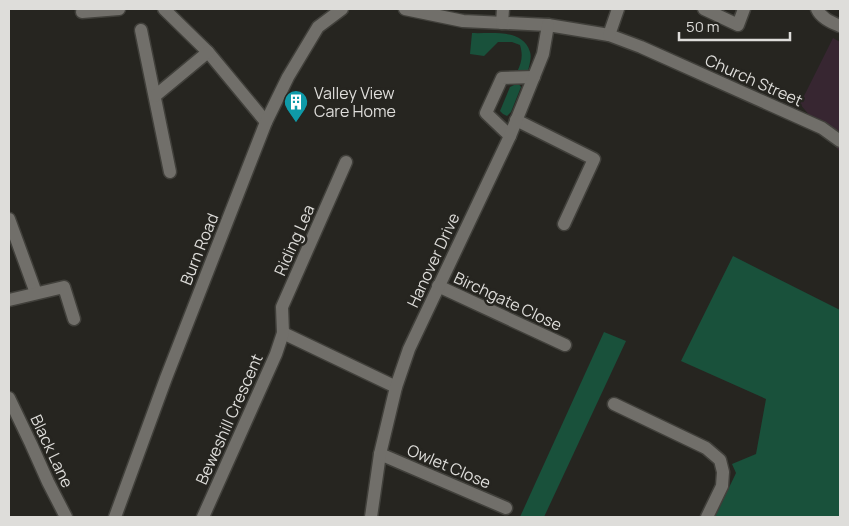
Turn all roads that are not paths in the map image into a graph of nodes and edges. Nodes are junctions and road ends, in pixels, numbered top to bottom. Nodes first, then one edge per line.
1 (120, 9) edge
2 (164, 9) edge
3 (342, 9) edge
4 (411, 9) edge
5 (503, 9) edge
6 (618, 9) edge
7 (704, 9) edge
8 (744, 9) edge
9 (817, 9) edge
10 (82, 12) dead end
11 (502, 23) junction
12 (548, 25) junction
13 (840, 26) edge
14 (141, 30) dead end
15 (609, 35) junction
16 (208, 52) junction
17 (534, 77) junction
18 (155, 96) junction
19 (516, 120) junction
20 (266, 122) junction
21 (510, 136) junction
22 (840, 140) edge
23 (346, 162) dead end
24 (170, 172) dead end
25 (9, 219) edge
26 (564, 224) dead end
27 (438, 286) junction
28 (36, 293) junction
29 (9, 300) edge
30 (74, 319) dead end
31 (284, 333) junction
32 (565, 345) dead end
33 (396, 387) junction
34 (9, 398) edge
35 (614, 404) dead end
36 (380, 454) junction
37 (506, 508) dead end
38 (66, 517) edge
39 (115, 517) edge
40 (203, 517) edge
41 (371, 517) edge
42 (707, 517) edge

1 - 10 street
2 - 16 street
3 - 20 street, Burn Road
4 - 11 street, Church Street
5 - 11 street
6 - 15 street
7 - 8 street
9 - 13 street
11 - 12 street, Church Street
12 - 15 street, Church Street
12 - 17 street, Hanover Drive
14 - 18 street
15 - 22 street, Church Street
16 - 18 street
16 - 20 street
17 - 19 street, Hanover Drive
17 - 21 street
18 - 24 street
19 - 21 street, Hanover Drive
19 - 26 street
20 - 39 street, Burn Road
21 - 27 street, Hanover Drive
23 - 31 street, Riding Lea
25 - 28 street
27 - 32 street, Birchgate Close
27 - 33 street, Hanover Drive
28 - 29 street
28 - 30 street
31 - 33 street
31 - 40 street, Beweshill Crescent
33 - 36 street, Hanover Drive
34 - 38 street, Black Lane
35 - 42 street
36 - 37 street, Owlet Close
36 - 41 street, Hanover Drive

